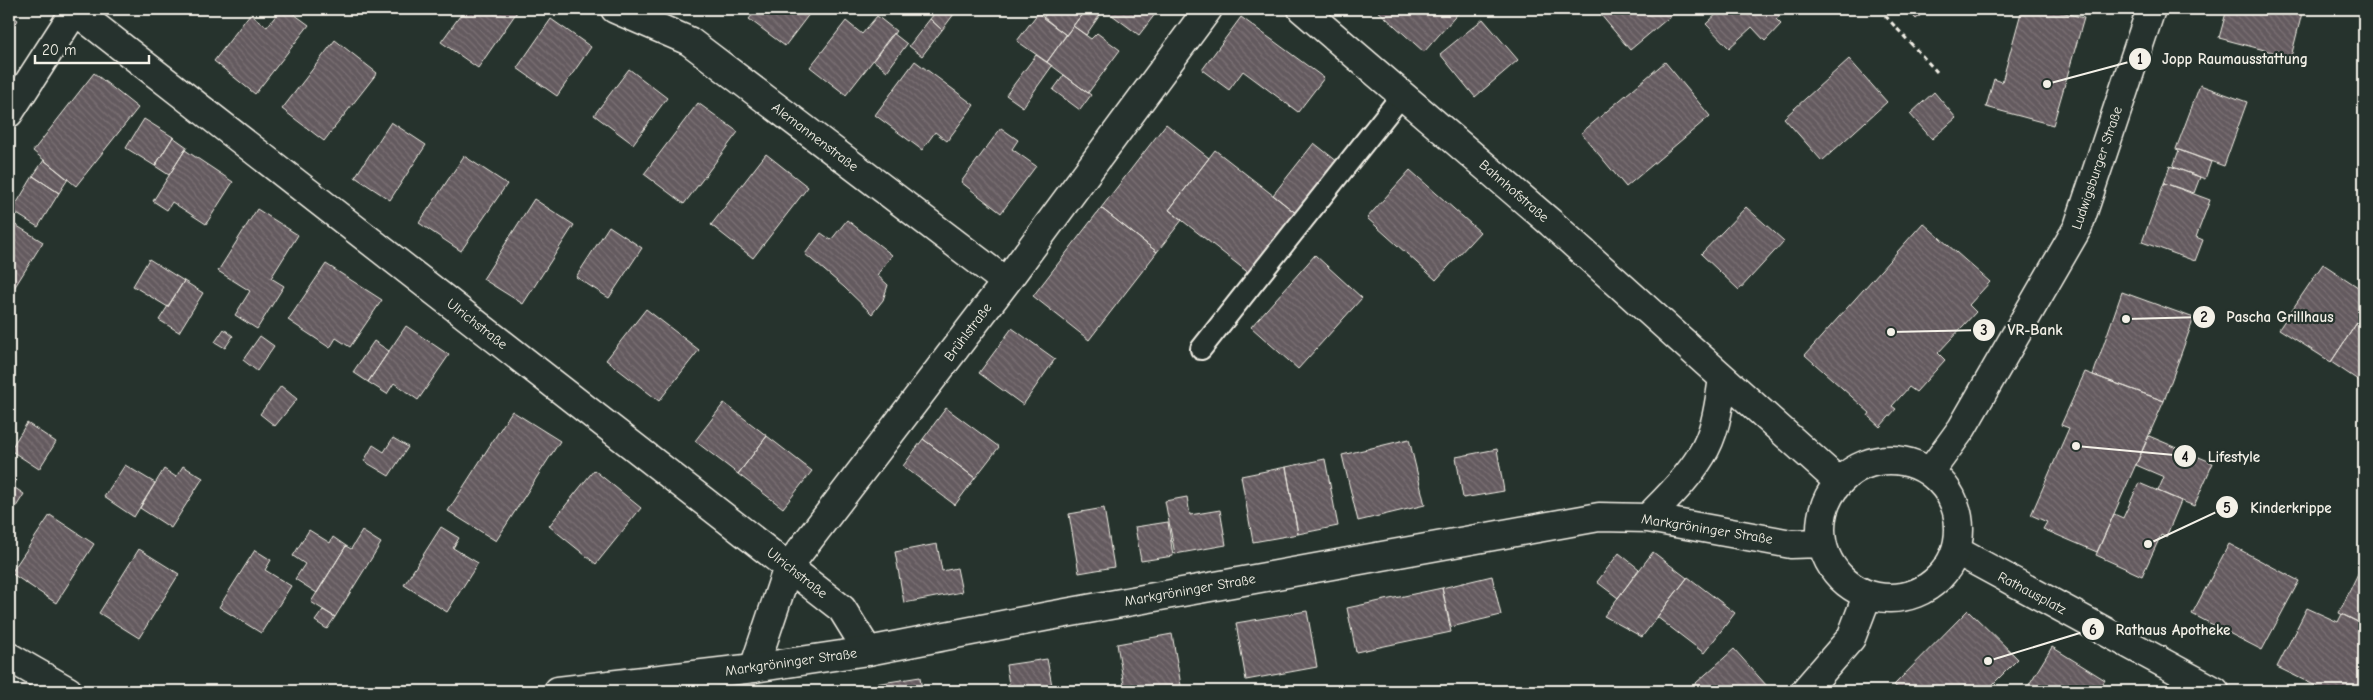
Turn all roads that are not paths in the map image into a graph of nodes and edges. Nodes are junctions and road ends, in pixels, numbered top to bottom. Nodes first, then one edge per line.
1 (75, 9) edge
2 (615, 9) edge
3 (1208, 9) edge
4 (1302, 9) edge
5 (2151, 9) edge
6 (1402, 95) junction
7 (9, 113) edge
8 (1006, 282) junction
9 (1202, 350) dead end
10 (1723, 378) junction
11 (1930, 472) junction
12 (1839, 482) junction
13 (1648, 518) junction
14 (1821, 544) junction
15 (1957, 551) junction
16 (788, 567) junction
17 (1867, 596) junction
18 (868, 651) junction
19 (9, 657) edge
20 (754, 668) junction
21 (68, 691) edge
22 (558, 691) edge
23 (1805, 691) edge
24 (2214, 691) edge

1 - 7 street
1 - 16 street, Ulrichstraße
2 - 8 street, Alemannenstraße
3 - 8 street, Brühlstraße
4 - 6 street, Bahnhofstraße
5 - 11 street, Ludwigsburger Straße
6 - 9 lane
6 - 10 street, Bahnhofstraße
8 - 16 street, Brühlstraße
10 - 12 street, Bahnhofstraße
10 - 13 street
11 - 12 street
11 - 15 street
12 - 14 street
13 - 14 street, Markgröninger Straße
13 - 18 street, Markgröninger Straße
14 - 17 street
15 - 17 street
15 - 24 street, Rathausplatz
16 - 18 street, Ulrichstraße
16 - 20 street, Brühlstraße
17 - 23 street
18 - 20 street, Markgröninger Straße
19 - 21 street
20 - 22 street, Markgröninger Straße

